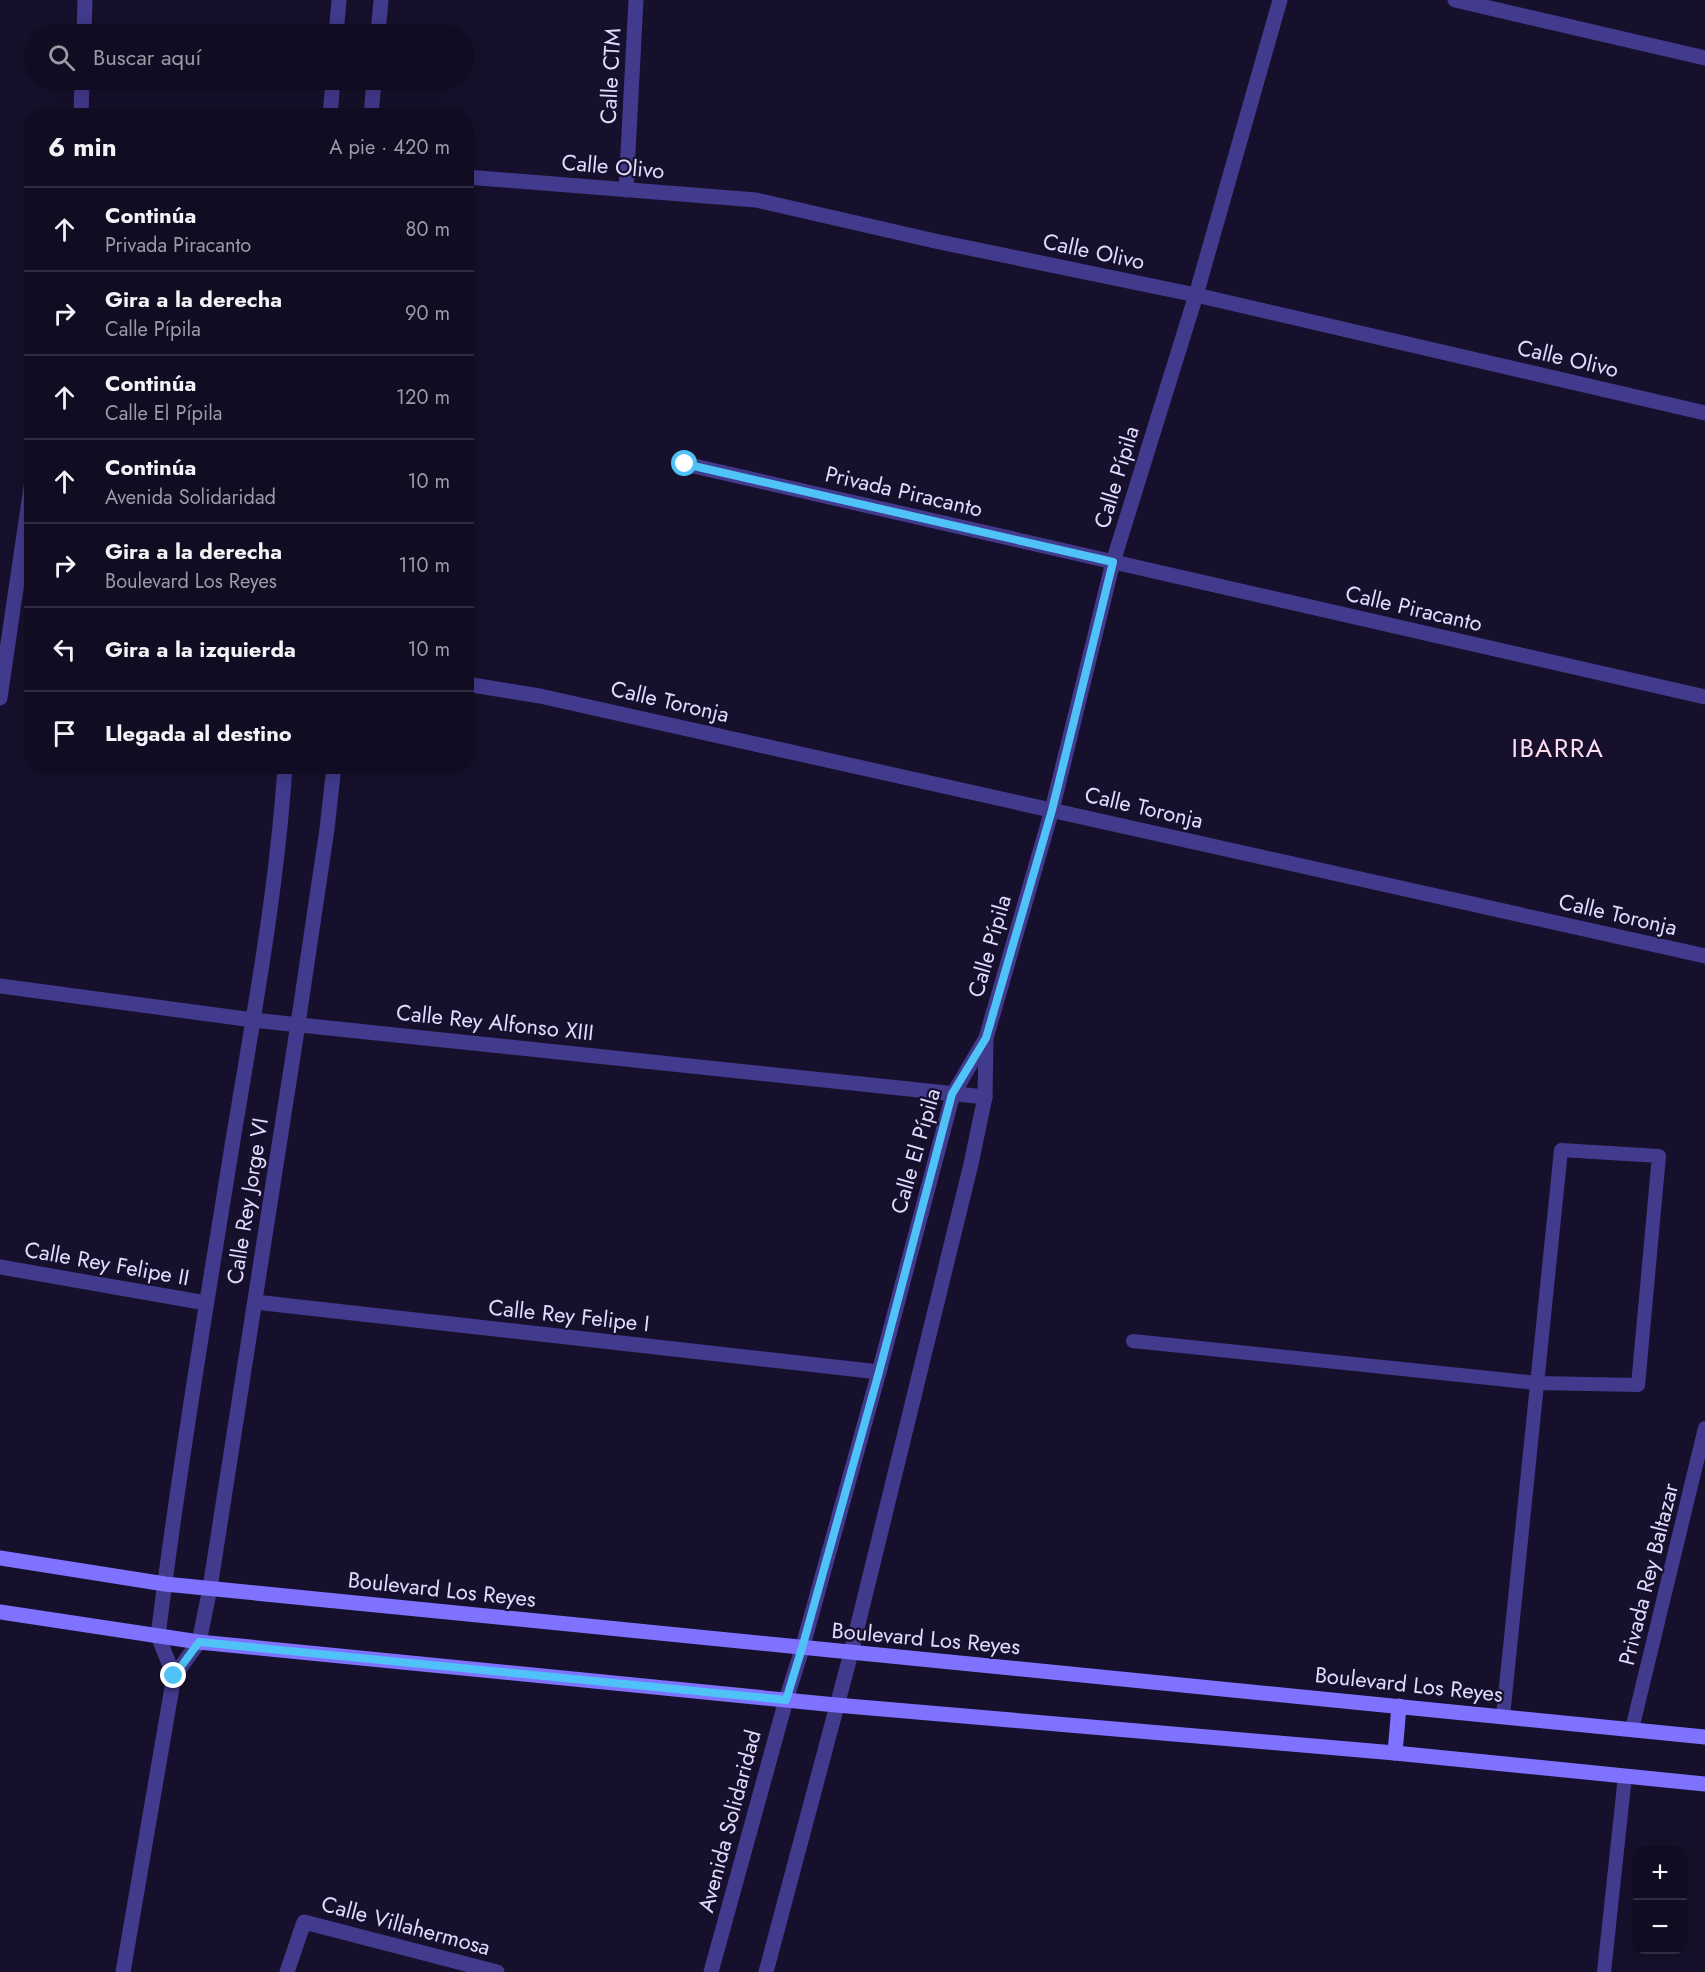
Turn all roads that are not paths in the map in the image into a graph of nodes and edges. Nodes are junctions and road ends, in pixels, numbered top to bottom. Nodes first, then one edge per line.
1 (85, 0) edge
2 (339, 0) edge
3 (381, 0) edge
4 (636, 0) edge
5 (1280, 0) edge
6 (1455, 0) edge
7 (84, 24) edge
8 (337, 24) edge
9 (379, 24) edge
10 (1705, 58) edge
11 (82, 90) edge
12 (332, 90) edge
13 (373, 90) edge
14 (81, 108) edge
15 (331, 108) edge
16 (372, 108) edge
17 (474, 178) edge
18 (626, 190) junction
19 (1196, 295) junction
20 (1705, 413) edge
21 (685, 464) dead end
22 (24, 534) edge
23 (1113, 562) junction
24 (474, 685) edge
25 (1705, 697) edge
26 (0, 698) edge
27 (285, 774) edge
28 (333, 774) edge
29 (1052, 810) junction
30 (1705, 956) edge
31 (0, 986) edge
32 (253, 1020) junction
33 (298, 1024) junction
34 (986, 1038) junction
35 (952, 1094) junction
36 (985, 1097) junction
37 (0, 1267) edge
38 (255, 1302) junction
39 (206, 1303) junction
40 (1133, 1341) dead end
41 (879, 1372) junction
42 (1537, 1383) junction
43 (1705, 1428) edge
44 (0, 1558) edge
45 (165, 1584) junction
46 (210, 1588) junction
47 (0, 1611) edge
48 (158, 1636) junction
49 (199, 1642) junction
50 (802, 1648) junction
51 (850, 1653) junction
52 (174, 1676) junction
53 (786, 1700) junction
54 (836, 1705) junction
55 (1399, 1706) junction
56 (1503, 1716) junction
57 (1632, 1729) junction
58 (1705, 1737) edge
59 (1395, 1753) junction
60 (1625, 1776) junction
61 (1705, 1784) edge
62 (123, 1972) edge
63 (287, 1972) edge
64 (497, 1972) edge
65 (711, 1972) edge
66 (766, 1972) edge
67 (1604, 1972) edge

1 - 7 street
2 - 8 street
3 - 9 street
4 - 18 street, Calle CTM
5 - 19 street, Calle Pípila
6 - 10 street
11 - 14 street
12 - 15 street
13 - 16 street
17 - 18 street, Calle Olivo
18 - 19 street, Calle Olivo
19 - 20 street, Calle Olivo
19 - 23 street, Calle Pípila
21 - 23 street, Privada Piracanto
22 - 26 street
23 - 25 street, Calle Piracanto
23 - 29 street, Calle Pípila
24 - 29 street, Calle Toronja
27 - 32 street, Calle Rey Jorge VI
28 - 33 street, Calle Rey Jorge VI
29 - 30 street, Calle Toronja
29 - 34 street, Calle Pípila
31 - 32 street, Calle Rey Alfonso XIII
32 - 33 street, Calle Rey Alfonso XIII
32 - 39 street, Calle Rey Jorge VI
33 - 35 street, Calle Rey Alfonso XIII
33 - 38 street, Calle Rey Jorge VI
34 - 35 street, Calle El Pípila
34 - 36 street
35 - 36 street, Calle Rey Alfonso XIII
35 - 41 street, Calle El Pípila
36 - 51 street
37 - 39 street, Calle Rey Felipe II
38 - 41 street, Calle Rey Felipe I
38 - 46 street, Calle Rey Jorge VI
39 - 45 street, Calle Rey Jorge VI
40 - 42 lane
41 - 50 street, Calle El Pípila
42 - 42 lane
42 - 56 lane
43 - 57 lane, Privada Rey Baltazar
44 - 45 main road, Boulevard Los Reyes
45 - 46 main road, Boulevard Los Reyes
45 - 48 street, Calle Rey Jorge VI
46 - 49 street, Calle Rey Jorge VI
46 - 50 main road, Boulevard Los Reyes
47 - 48 main road
48 - 49 main road
48 - 52 street
49 - 52 street
49 - 53 main road
50 - 51 main road, Boulevard Los Reyes
50 - 53 street, Avenida Solidaridad
51 - 54 street
51 - 55 main road, Boulevard Los Reyes
52 - 62 street
53 - 54 main road
53 - 65 street, Avenida Solidaridad
54 - 59 main road
54 - 66 street
55 - 56 main road, Boulevard Los Reyes
55 - 59 main road
56 - 57 main road, Boulevard Los Reyes
57 - 58 main road, Boulevard Los Reyes
59 - 60 main road
60 - 61 main road
60 - 67 lane
63 - 64 street, Calle Villahermosa

